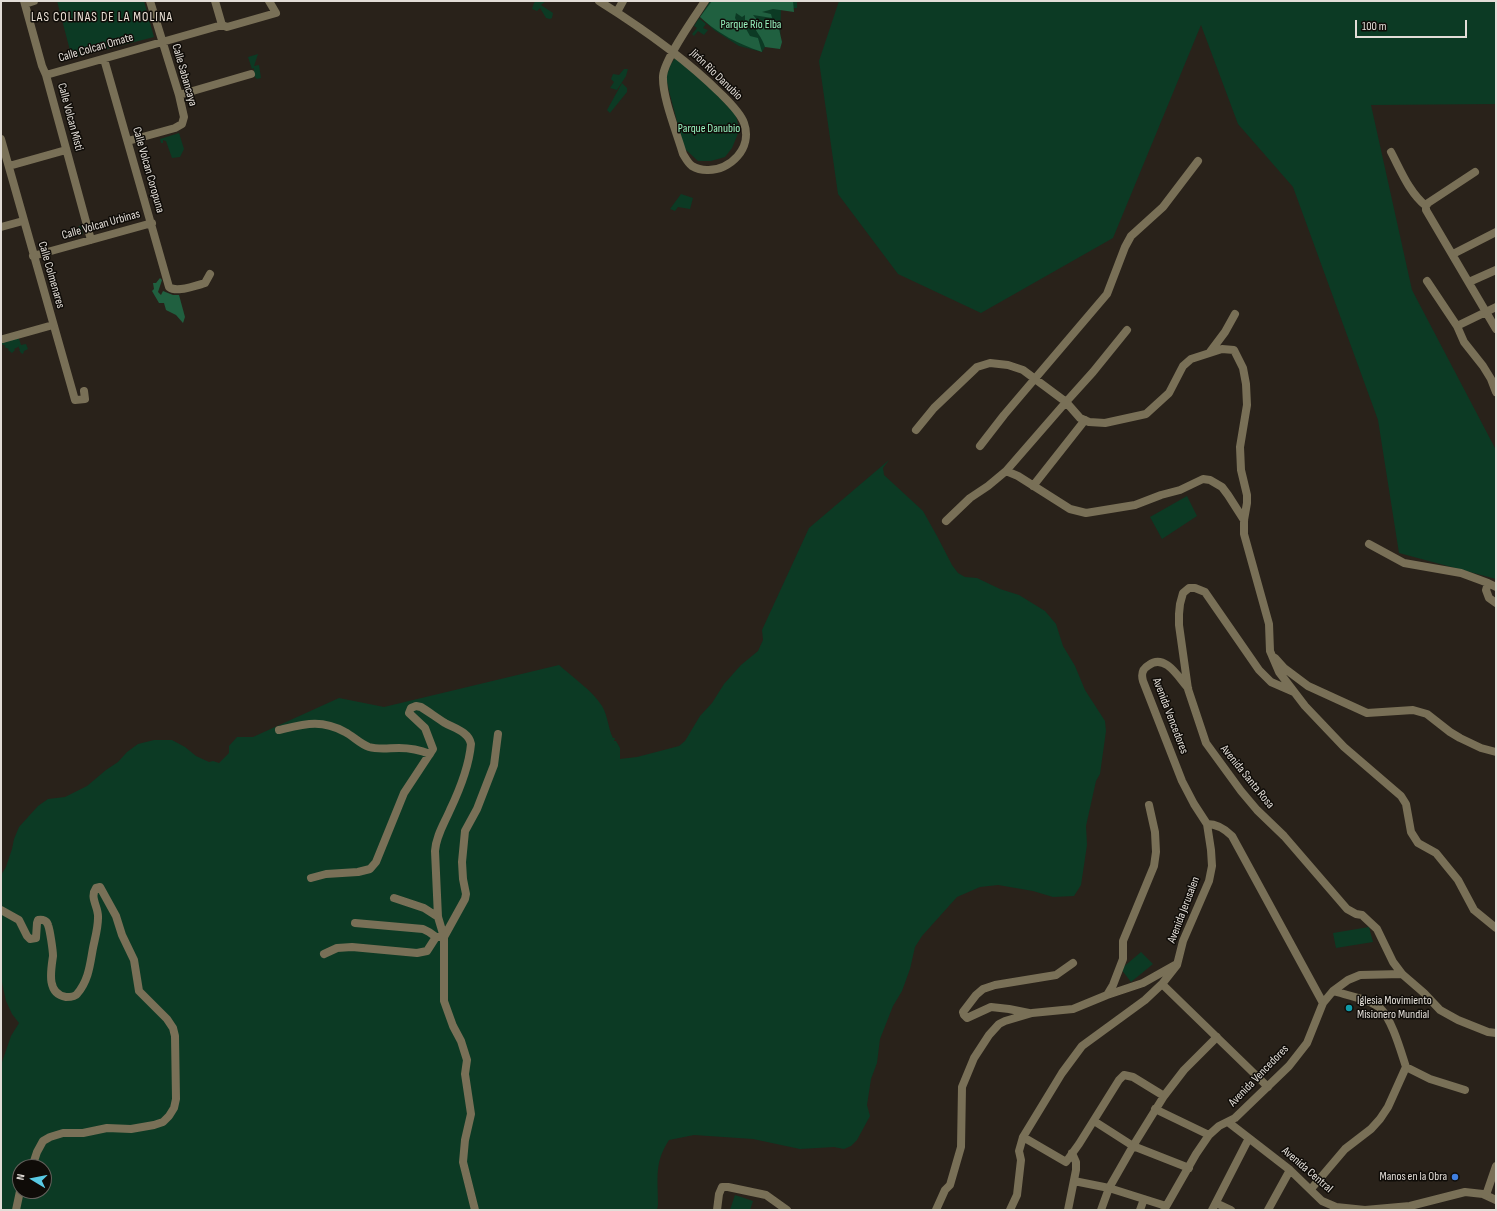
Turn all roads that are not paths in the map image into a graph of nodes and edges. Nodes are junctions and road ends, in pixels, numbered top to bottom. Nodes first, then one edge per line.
1 (34, 1) edge
2 (150, 1) edge
3 (215, 1) edge
4 (269, 1) edge
5 (599, 1) edge
6 (624, 1) edge
7 (705, 1) edge
8 (24, 2) edge
9 (616, 12) junction
10 (222, 25) junction
11 (162, 42) junction
12 (673, 51) junction
13 (104, 59) junction
14 (251, 74) dead end
15 (46, 75) junction
16 (179, 95) junction
17 (1, 139) edge
18 (128, 141) junction
19 (66, 150) junction
20 (1391, 152) dead end
21 (1198, 161) dead end
22 (9, 166) junction
23 (1475, 172) dead end
24 (1426, 206) junction
25 (23, 221) junction
26 (152, 223) junction
27 (1, 227) edge
28 (1496, 232) edge
29 (91, 240) junction
30 (1453, 254) junction
31 (33, 256) junction
32 (1496, 270) edge
33 (210, 274) dead end
34 (1427, 281) dead end
35 (1469, 282) junction
36 (1496, 307) edge
37 (1486, 313) junction
38 (1235, 314) dead end
39 (53, 325) junction
40 (1457, 326) junction
41 (1496, 329) edge
42 (1127, 330) dead end
43 (3, 339) dead end
44 (1210, 352) junction
45 (1035, 378) junction
46 (84, 391) dead end
47 (1496, 392) edge
48 (1066, 402) junction
49 (1085, 420) junction
50 (916, 430) dead end
51 (980, 446) dead end
52 (1006, 471) junction
53 (1033, 486) junction
54 (1244, 520) junction
55 (946, 521) dead end
56 (1369, 544) dead end
57 (1488, 583) junction
58 (1496, 587) edge
59 (1496, 603) edge
60 (1270, 651) junction
61 (1188, 689) junction
62 (1294, 692) junction
63 (279, 730) dead end
64 (498, 734) dead end
65 (1496, 752) edge
66 (430, 754) junction
67 (1149, 805) dead end
68 (1207, 824) junction
69 (311, 878) dead end
70 (394, 898) dead end
71 (1, 910) edge
72 (438, 917) junction
73 (355, 923) dead end
74 (1496, 928) edge
75 (440, 937) junction
76 (324, 954) dead end
77 (1178, 961) junction
78 (1073, 963) dead end
79 (1402, 974) junction
80 (1162, 984) junction
81 (1333, 991) junction
82 (1107, 995) junction
83 (1323, 1003) junction
84 (1032, 1013) junction
85 (1496, 1033) edge
86 (1217, 1037) junction
87 (1406, 1067) junction
88 (1268, 1087) junction
89 (1465, 1090) dead end
90 (1164, 1096) junction
91 (1155, 1109) junction
92 (1094, 1121) junction
93 (1228, 1122) junction
94 (1209, 1135) junction
95 (1023, 1136) junction
96 (1249, 1138) junction
97 (1133, 1146) junction
98 (1072, 1153) junction
99 (35, 1159) edge
100 (1496, 1166) edge
101 (1189, 1168) junction
102 (1290, 1170) junction
103 (1074, 1181) junction
104 (1109, 1188) junction
105 (1311, 1189) junction
106 (1486, 1195) junction
107 (18, 1199) edge
108 (1144, 1199) junction
109 (1496, 1200) edge
110 (1214, 1206) edge
111 (1165, 1208) edge
112 (1335, 1209) edge
113 (16, 1210) edge
114 (475, 1210) edge
115 (717, 1210) edge
116 (787, 1210) edge
117 (936, 1210) edge
118 (1010, 1210) edge
119 (1068, 1210) edge
120 (1101, 1210) edge
121 (1140, 1210) edge
122 (1231, 1210) edge
123 (1268, 1210) edge

1 - 8 street
2 - 11 street, Calle Sabancaya
3 - 10 street
4 - 10 street, Calle Colcan Omate
5 - 9 street
6 - 9 street
7 - 12 street, Jirón Rio Danubio
8 - 15 street, Calle Volcan Misti
9 - 12 street
10 - 11 street, Calle Colcan Omate
11 - 13 street, Calle Colcan Omate
11 - 16 street, Calle Sabancaya
12 - 12 street, Jirón Rio Danubio
13 - 15 street, Calle Colcan Omate
13 - 18 street, Calle Volcan Coropuna
14 - 16 street
15 - 19 street, Calle Volcan Misti
16 - 18 street, Calle Sabancaya
17 - 22 street, Calle Colmenares
18 - 26 street, Calle Volcan Coropuna
19 - 22 street
19 - 29 street, Calle Volcan Misti
20 - 24 street
21 - 45 street
22 - 25 street, Calle Colmenares
23 - 24 street
24 - 30 street
25 - 27 street
25 - 31 street, Calle Colmenares
26 - 29 street, Calle Volcan Urbinas
26 - 33 street, Calle Volcan Coropuna
28 - 30 street
29 - 31 street, Calle Volcan Urbinas
30 - 35 street
31 - 39 street, Calle Colmenares
32 - 35 street
34 - 40 street
35 - 37 street
36 - 37 street
37 - 40 street
37 - 41 street
38 - 44 street
39 - 43 street
39 - 46 street, Calle Colmenares
40 - 47 street
42 - 48 street
44 - 49 street
44 - 54 street
45 - 48 street
45 - 50 street
45 - 51 street
48 - 49 street
48 - 52 street
49 - 53 street
52 - 53 street
52 - 55 street
53 - 54 street
54 - 60 street
56 - 57 street
57 - 58 street
57 - 59 street
60 - 62 street
60 - 65 street
61 - 62 street, Avenida Santa Rosa
61 - 68 street, Avenida Vencedores
61 - 79 street, Avenida Santa Rosa
62 - 74 street
63 - 66 street
64 - 75 street
66 - 69 street
66 - 72 street
67 - 82 street
68 - 77 street, Avenida Jerusalen
68 - 83 street
70 - 72 street
71 - 99 street
72 - 75 street
73 - 75 street
75 - 76 street
75 - 114 street
77 - 80 street
77 - 82 street
78 - 84 street
79 - 81 street, Avenida Vencedores
79 - 85 street, Avenida Santa Rosa
80 - 86 street
80 - 95 street
81 - 83 street, Avenida Vencedores
81 - 87 street
82 - 84 street
83 - 88 street, Avenida Vencedores
84 - 117 street
86 - 88 street
86 - 90 street
87 - 89 street
87 - 105 street
88 - 93 street, Avenida Vencedores
90 - 91 street
90 - 92 street
91 - 94 street
91 - 97 street
92 - 97 street
92 - 98 street
93 - 94 street, Avenida Vencedores
93 - 96 street, Avenida Central
94 - 101 street, Avenida Vencedores
95 - 98 street
95 - 118 street
96 - 102 street, Avenida Central
96 - 110 street
97 - 101 street
97 - 104 street
98 - 103 street
100 - 106 street
101 - 111 street, Avenida Vencedores
102 - 105 street, Avenida Central
102 - 123 street
103 - 104 street
103 - 119 street
104 - 108 street
104 - 120 street
105 - 112 street, Avenida Central
106 - 109 street, Avenida Central
106 - 112 street, Avenida Central
107 - 113 street
108 - 111 street
108 - 121 street
110 - 122 street
115 - 116 street

